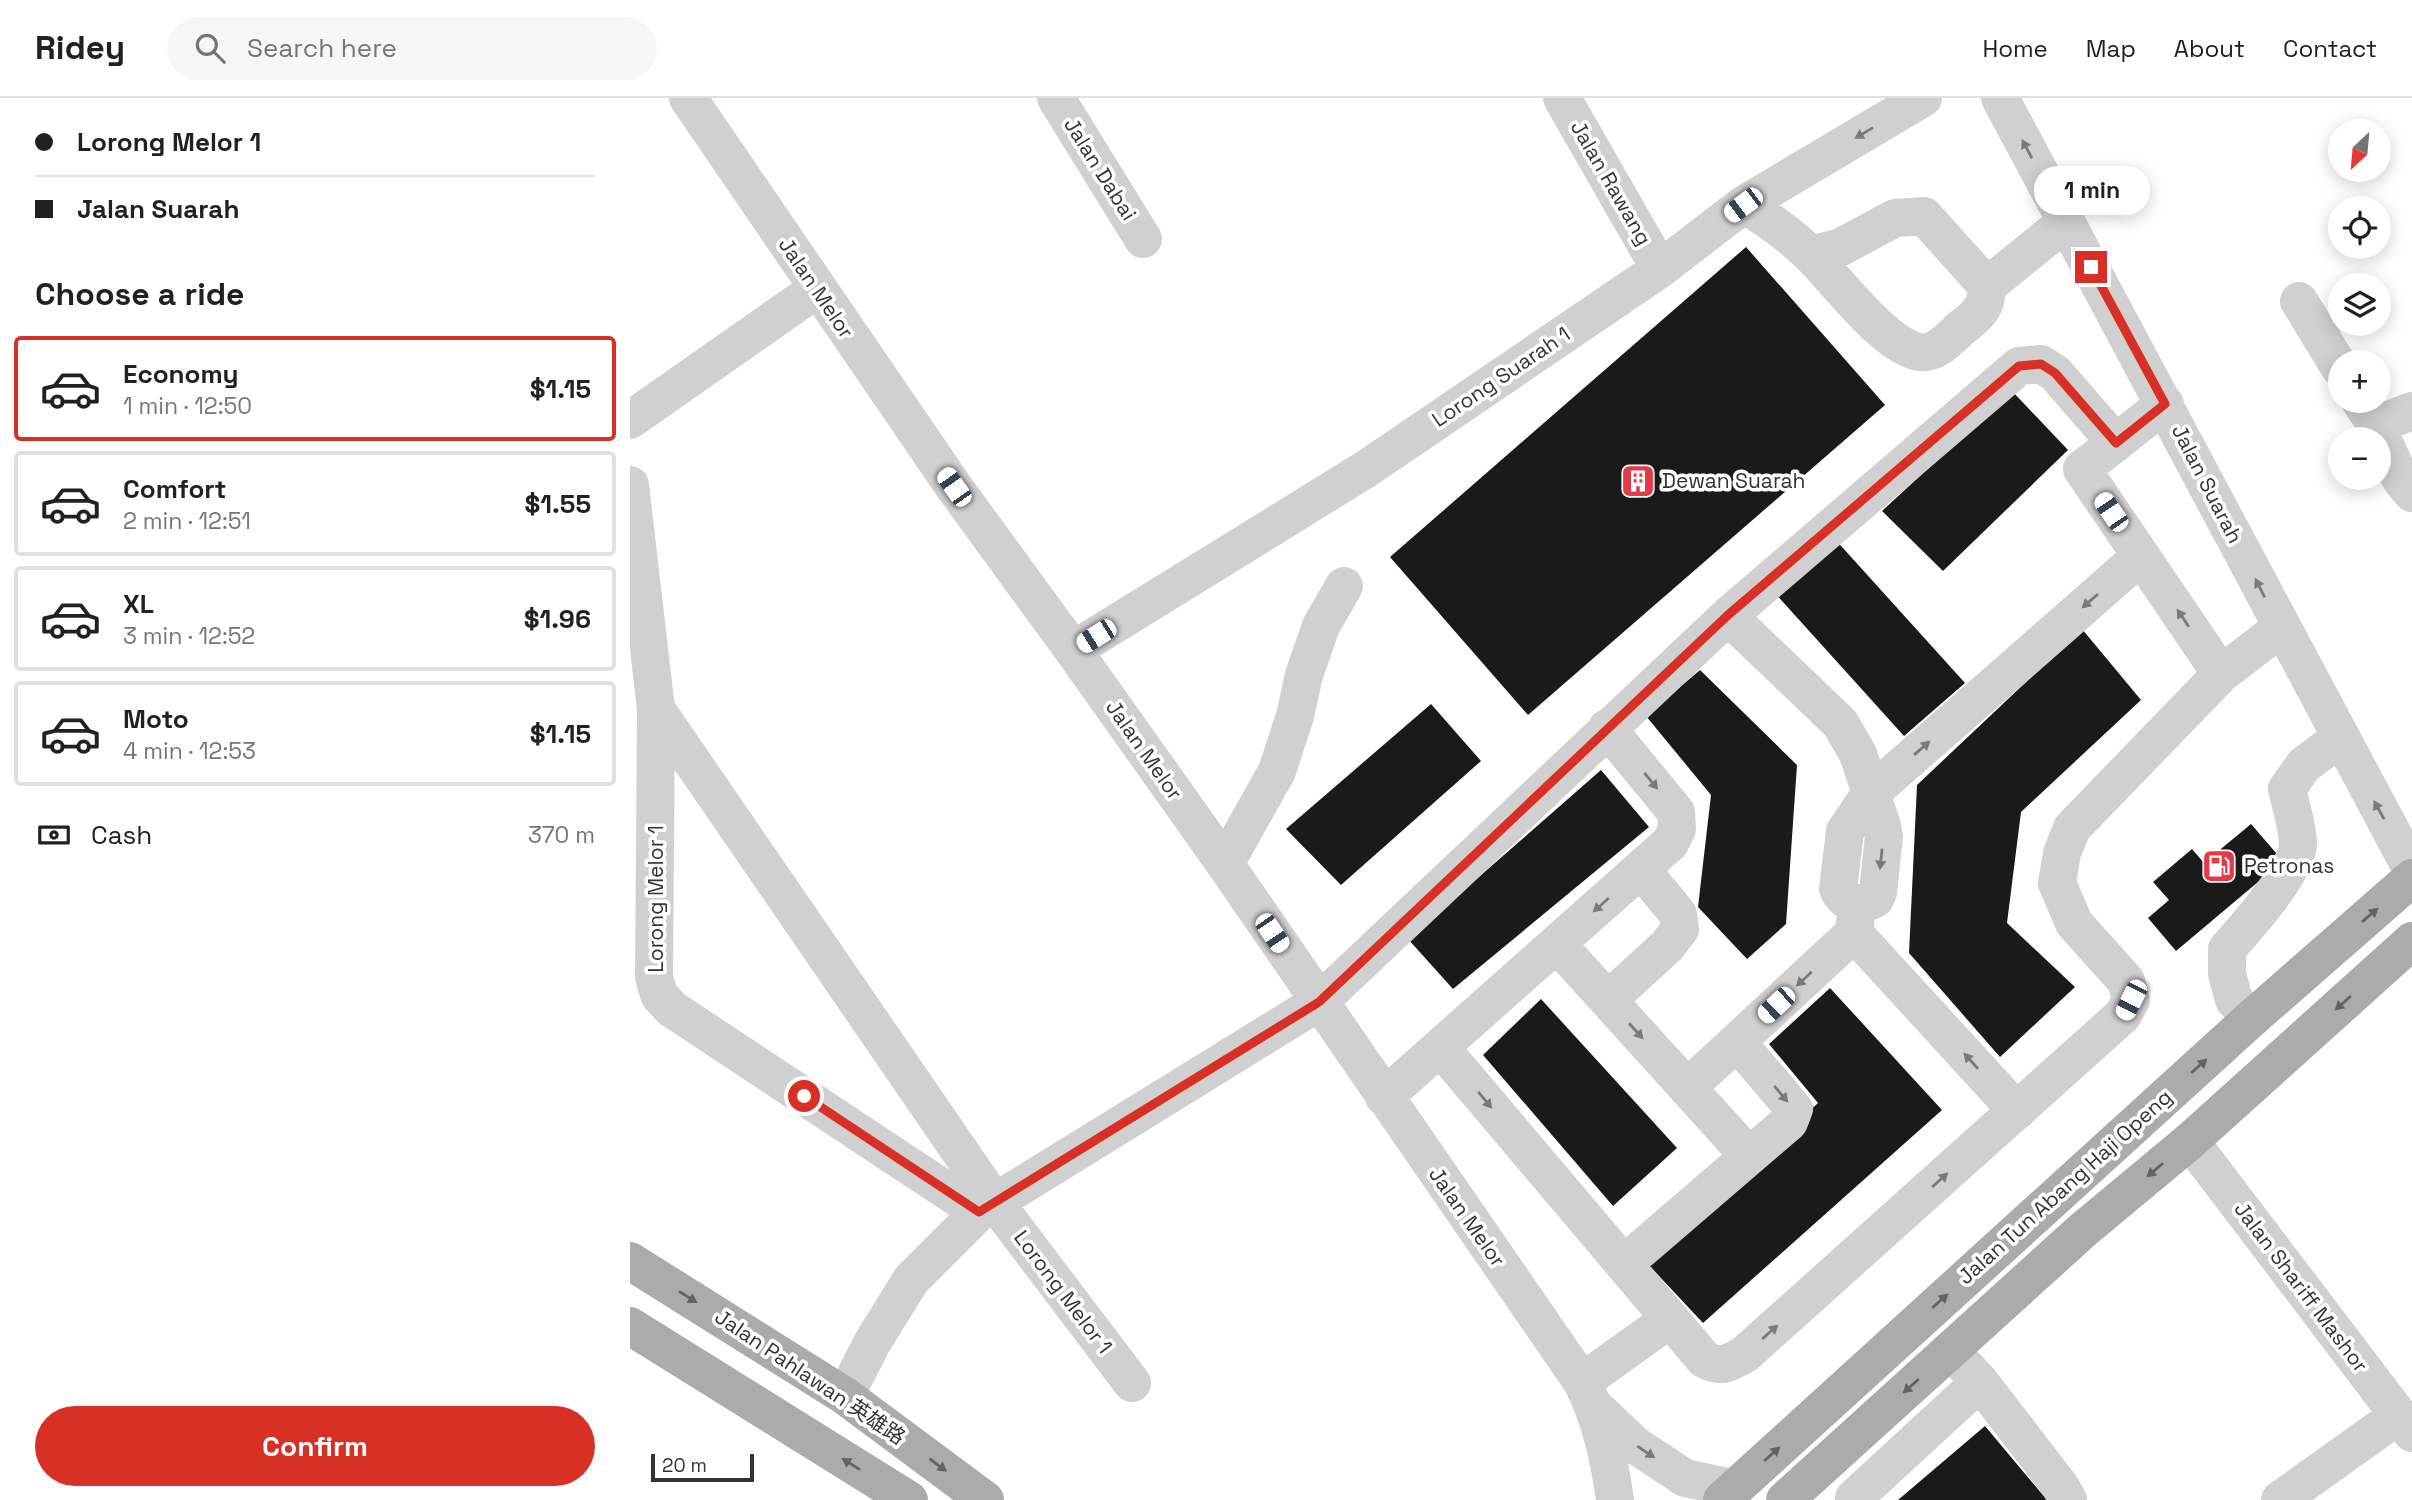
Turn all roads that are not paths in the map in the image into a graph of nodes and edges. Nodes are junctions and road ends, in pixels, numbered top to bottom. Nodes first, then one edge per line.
1 (688, 98) edge
2 (1056, 98) edge
3 (1562, 98) edge
4 (1923, 98) edge
5 (2000, 98) edge
6 (1743, 205) junction
7 (2066, 222) junction
8 (1143, 239) dead end
9 (1811, 256) junction
10 (1660, 268) junction
11 (1987, 286) junction
12 (817, 289) junction
13 (2299, 301) dead end
14 (2329, 350) edge
15 (2165, 404) junction
16 (2412, 411) edge
17 (2391, 412) edge
18 (2368, 413) edge
19 (630, 419) edge
20 (2116, 443) junction
21 (630, 485) edge
22 (2412, 494) edge
23 (2141, 556) junction
24 (1345, 586) dead end
25 (1728, 615) junction
26 (2281, 628) junction
27 (1073, 650) junction
28 (2221, 674) junction
29 (656, 709) junction
30 (1607, 728) junction
31 (2340, 738) junction
32 (1871, 793) junction
33 (1225, 864) junction
34 (1641, 869) junction
35 (2412, 870) edge
36 (2412, 878) edge
37 (1856, 918) junction
38 (2412, 940) edge
39 (1557, 944) junction
40 (1608, 1000) junction
41 (1319, 1002) junction
42 (2252, 1018) junction
43 (1737, 1042) junction
44 (1441, 1048) junction
45 (1687, 1088) junction
46 (1384, 1097) junction
47 (2017, 1111) junction
48 (2190, 1141) junction
49 (1749, 1156) junction
50 (986, 1206) junction
51 (630, 1261) edge
52 (1624, 1264) junction
53 (1671, 1319) junction
54 (630, 1326) edge
55 (1950, 1350) junction
56 (1980, 1382) junction
57 (1132, 1383) dead end
58 (1588, 1394) junction
59 (845, 1396) junction
60 (2406, 1424) edge
61 (1824, 1465) junction
62 (1727, 1494) edge
63 (1855, 1499) edge
64 (909, 1500) edge
65 (985, 1500) edge
66 (1615, 1500) edge
67 (1785, 1500) edge
68 (2068, 1500) edge
69 (2280, 1500) edge

1 - 12 street, Jalan Melor
2 - 8 street, Jalan Dabai
3 - 10 street, Jalan Rawang
4 -> 6 street, Lorong Suarah 1
7 -> 5 street, Jalan Suarah
6 - 9 street
6 - 10 street, Lorong Suarah 1
7 - 11 street
7 - 15 street, Jalan Suarah
9 - 11 street
9 - 11 street
10 - 27 street, Lorong Suarah 1
12 - 19 street
12 - 27 street, Jalan Melor
13 - 14 street
15 - 20 street
26 -> 15 street, Jalan Suarah
16 - 17 street
18 - 22 street
20 - 23 street
20 - 25 street
21 - 29 street, Lorong Melor 1
28 -> 23 street
23 - 32 street
24 - 33 street
25 - 30 street
25 - 32 street
26 - 28 street
26 - 31 street, Jalan Suarah
27 - 33 street, Jalan Melor
28 - 47 street
29 - 50 street, Lorong Melor 1
29 - 50 street, Lorong Melor 1
30 -> 34 street
30 - 41 street
35 -> 31 street, Jalan Suarah
31 - 42 street
32 - 37 street
33 - 41 street, Jalan Melor
34 -> 39 street
34 - 40 street
42 -> 36 main road, Jalan Tun Abang Haji Openg
37 -> 43 street
47 -> 37 street
38 -> 48 main road
39 - 40 street
39 - 44 street
40 -> 45 street
41 - 46 street, Jalan Melor
41 - 50 street
62 -> 42 main road, Jalan Tun Abang Haji Openg
43 - 45 street
43 -> 49 street
44 - 46 street
44 -> 52 street
45 - 49 street
46 - 58 street, Jalan Melor
53 -> 47 street
48 -> 55 main road
48 - 60 street, Jalan Shariff Mashor
49 - 52 street
50 - 57 street, Lorong Melor 1
50 - 59 street
51 -> 59 main road, Jalan Pahlawan 英雄路
52 - 53 street
53 - 58 street
64 -> 54 main road
55 - 56 street
55 -> 61 main road
56 - 63 street
56 - 68 street
58 -> 62 street, Jalan Melor
58 - 66 street, Jalan Melor
59 -> 65 main road, Jalan Pahlawan 英雄路
60 - 69 street
61 - 63 street
61 - 67 main road

